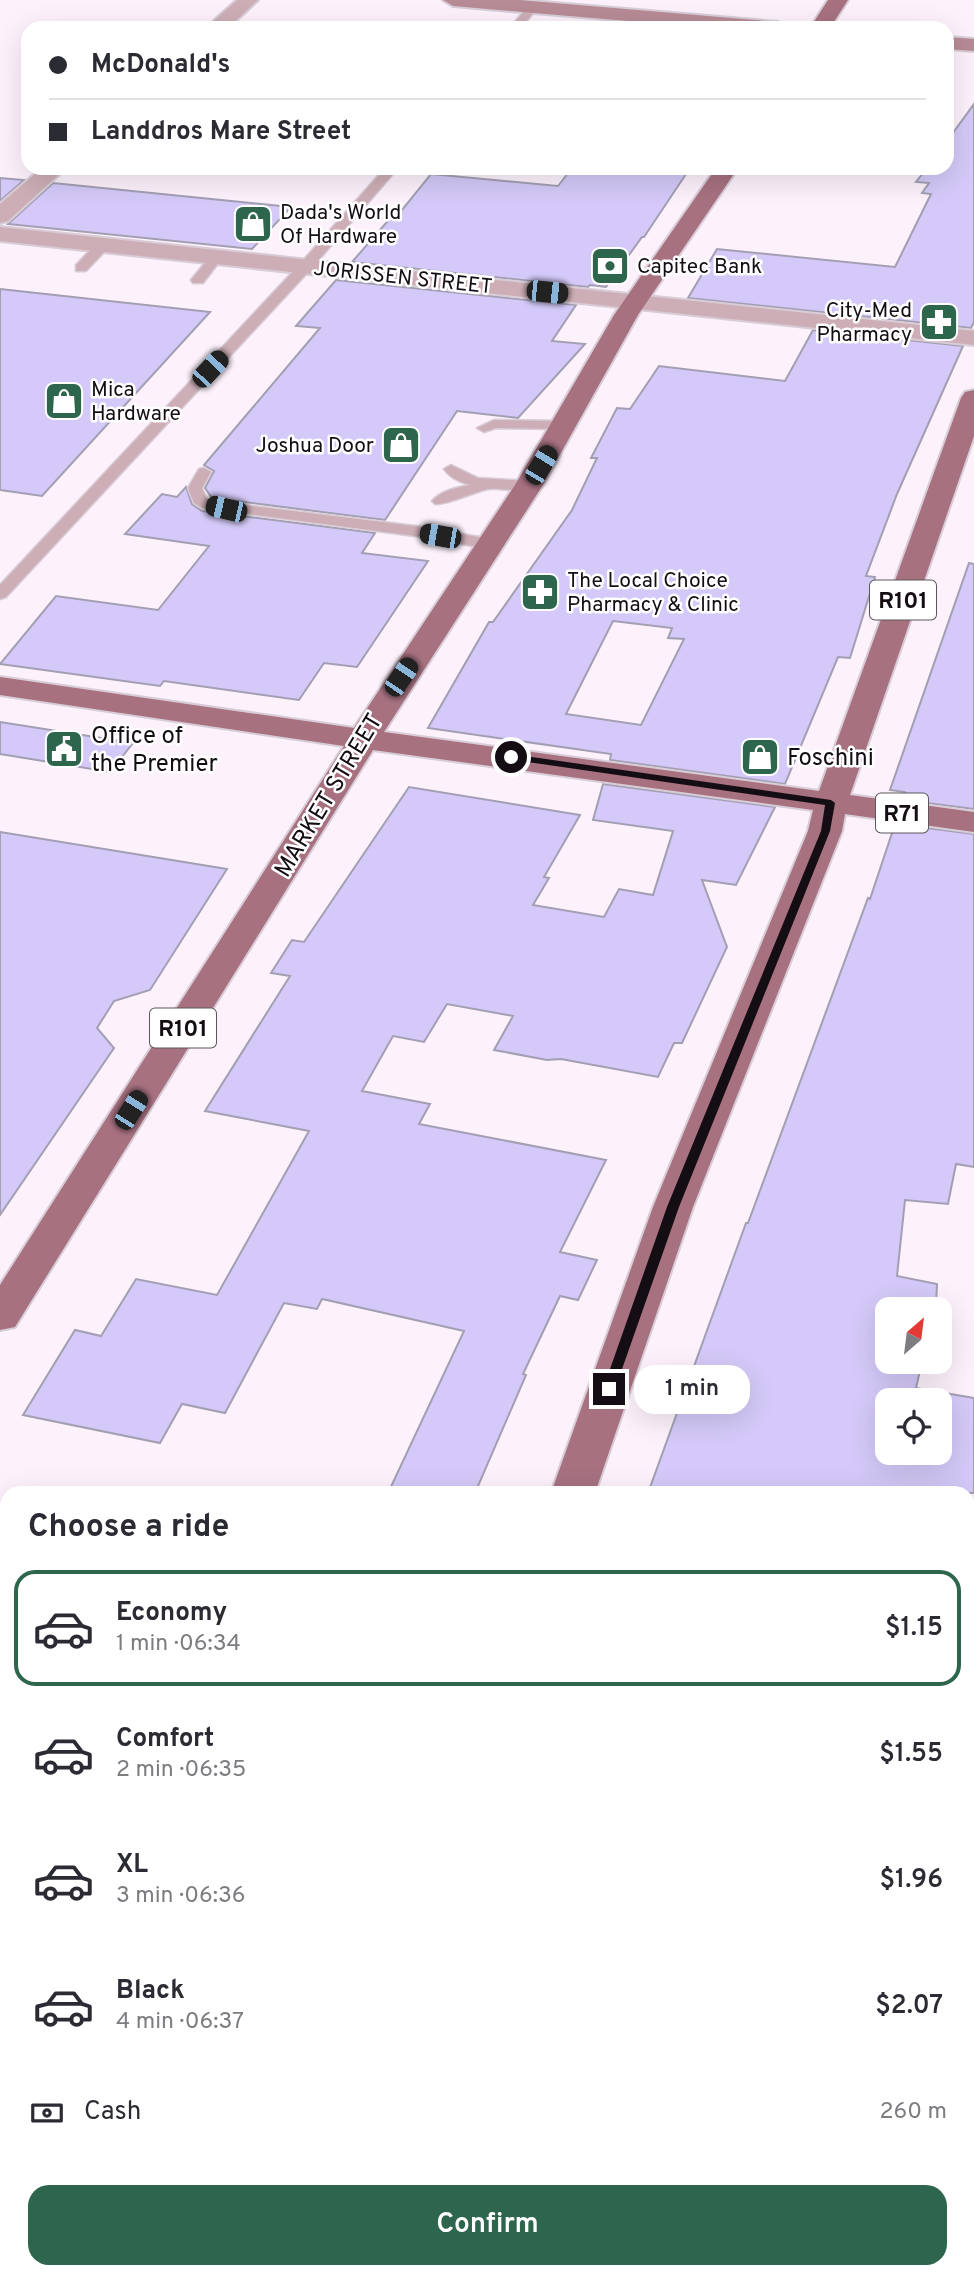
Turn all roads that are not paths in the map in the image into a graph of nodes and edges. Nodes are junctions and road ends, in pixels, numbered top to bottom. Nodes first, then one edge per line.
1 (248, 0) edge
2 (453, 0) edge
3 (838, 0) edge
4 (533, 7) junction
5 (224, 21) edge
6 (521, 21) edge
7 (696, 21) edge
8 (824, 21) edge
9 (954, 44) edge
10 (974, 45) edge
11 (47, 175) edge
12 (386, 175) edge
13 (722, 175) edge
14 (0, 216) edge
15 (0, 234) edge
16 (103, 245) junction
17 (217, 257) junction
18 (305, 267) junction
19 (81, 268) dead end
20 (198, 280) dead end
21 (636, 302) junction
22 (974, 338) edge
23 (974, 398) edge
24 (564, 425) junction
25 (484, 428) dead end
26 (451, 469) dead end
27 (204, 472) dead end
28 (489, 484) junction
29 (529, 485) junction
30 (440, 500) dead end
31 (490, 544) junction
32 (0, 594) edge
33 (0, 686) edge
34 (364, 737) junction
35 (831, 803) junction
36 (974, 822) edge
37 (0, 1317) edge
38 (575, 1486) edge

1 - 5 street
2 - 4 main road
3 - 8 main road
4 - 6 lane
4 - 7 main road
9 - 10 main road
11 - 14 street
12 - 18 lane
13 - 21 main road, MARKET STREET / R101
15 - 16 street, JORISSEN STREET
16 - 17 street, JORISSEN STREET
16 - 19 lane
17 - 18 street, JORISSEN STREET
17 - 20 lane
18 - 21 street, JORISSEN STREET
18 - 32 lane
21 - 22 street, JORISSEN STREET
21 - 24 main road, MARKET STREET / R101
23 - 35 main road, R101
24 - 25 lane
24 - 29 main road, MARKET STREET / R101
26 - 28 lane
27 - 31 lane
28 - 29 lane
28 - 30 lane
29 - 31 main road, MARKET STREET / R101
31 - 34 main road, MARKET STREET / R101
33 - 34 main road
34 - 35 main road, R71
34 - 37 main road, MARKET STREET / R101
35 - 36 main road, R71
35 - 38 main road, R101

